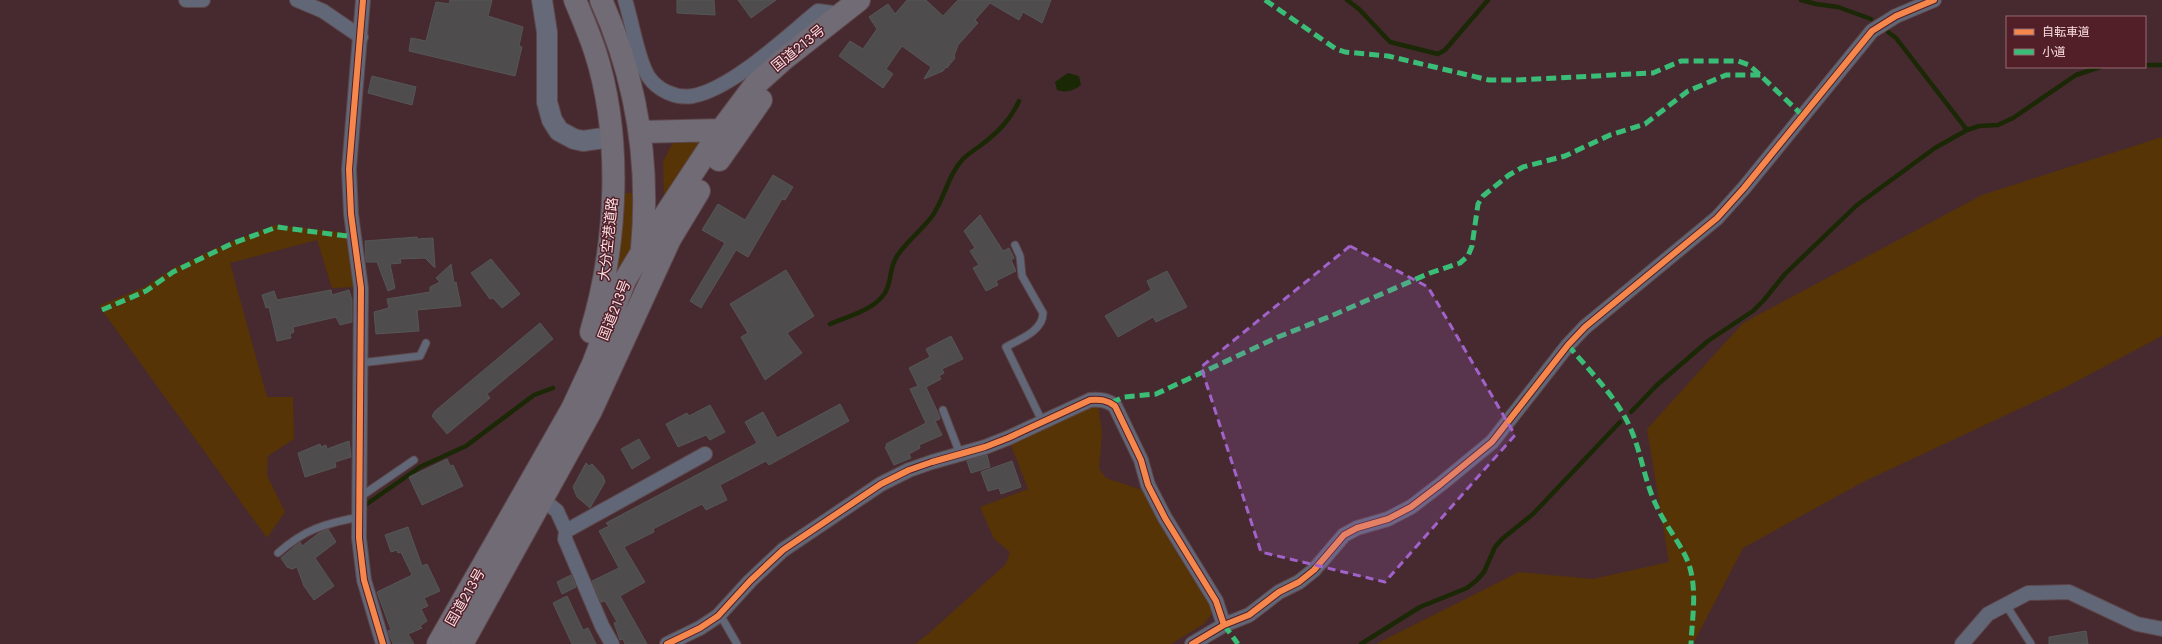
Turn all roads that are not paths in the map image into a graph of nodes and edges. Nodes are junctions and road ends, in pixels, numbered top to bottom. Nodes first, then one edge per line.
1 (186, 0) edge
2 (203, 0) edge
3 (297, 0) edge
4 (363, 0) edge
5 (542, 0) edge
6 (574, 0) edge
7 (601, 0) edge
8 (625, 0) edge
9 (859, 0) edge
10 (1934, 0) edge
11 (840, 14) junction
12 (361, 37) junction
13 (781, 77) junction
14 (742, 100) junction
15 (721, 130) junction
16 (640, 132) junction
17 (611, 137) junction
18 (1015, 245) dead end
19 (641, 251) junction
20 (426, 343) dead end
21 (619, 349) junction
22 (360, 363) junction
23 (942, 410) dead end
24 (1043, 423) junction
25 (705, 454) dead end
26 (960, 454) junction
27 (414, 460) dead end
28 (536, 471) junction
29 (359, 498) junction
30 (542, 499) junction
31 (359, 517) junction
32 (566, 531) junction
33 (278, 553) dead end
34 (2006, 605) junction
35 (718, 616) junction
36 (1224, 625) junction
37 (2162, 629) edge
38 (383, 644) edge
39 (438, 644) edge
40 (462, 644) edge
41 (612, 644) edge
42 (666, 644) edge
43 (737, 644) edge
44 (1192, 644) edge
45 (1962, 644) edge
46 (2031, 644) edge

1 - 2 street
3 - 12 street
4 - 12 street
5 - 17 street
6 - 17 highway, 大分空港道路
7 - 16 highway
8 - 11 street
9 - 11 highway, 国道213号
10 - 36 street
11 - 13 highway, 国道213号
11 - 14 highway, 国道213号
12 - 22 street
13 - 15 highway
13 - 21 highway, 国道213号
14 - 15 highway, 国道213号
14 - 16 highway
15 - 16 highway
15 - 19 highway, 国道213号
16 - 17 highway
16 - 19 highway
17 - 28 highway, 大分空港道路
18 - 24 lane
19 - 21 highway
19 - 28 highway, 国道213号
20 - 22 lane
21 - 30 highway, 国道213号
22 - 29 street
23 - 26 lane
24 - 26 street
24 - 36 street
25 - 32 street
26 - 35 street
27 - 29 lane
28 - 39 highway, 国道213号
29 - 31 street
30 - 32 street
30 - 40 highway, 国道213号
31 - 33 lane
31 - 38 street
32 - 41 street
34 - 37 street
34 - 45 street
34 - 46 lane
35 - 42 street
35 - 43 lane
36 - 44 street

